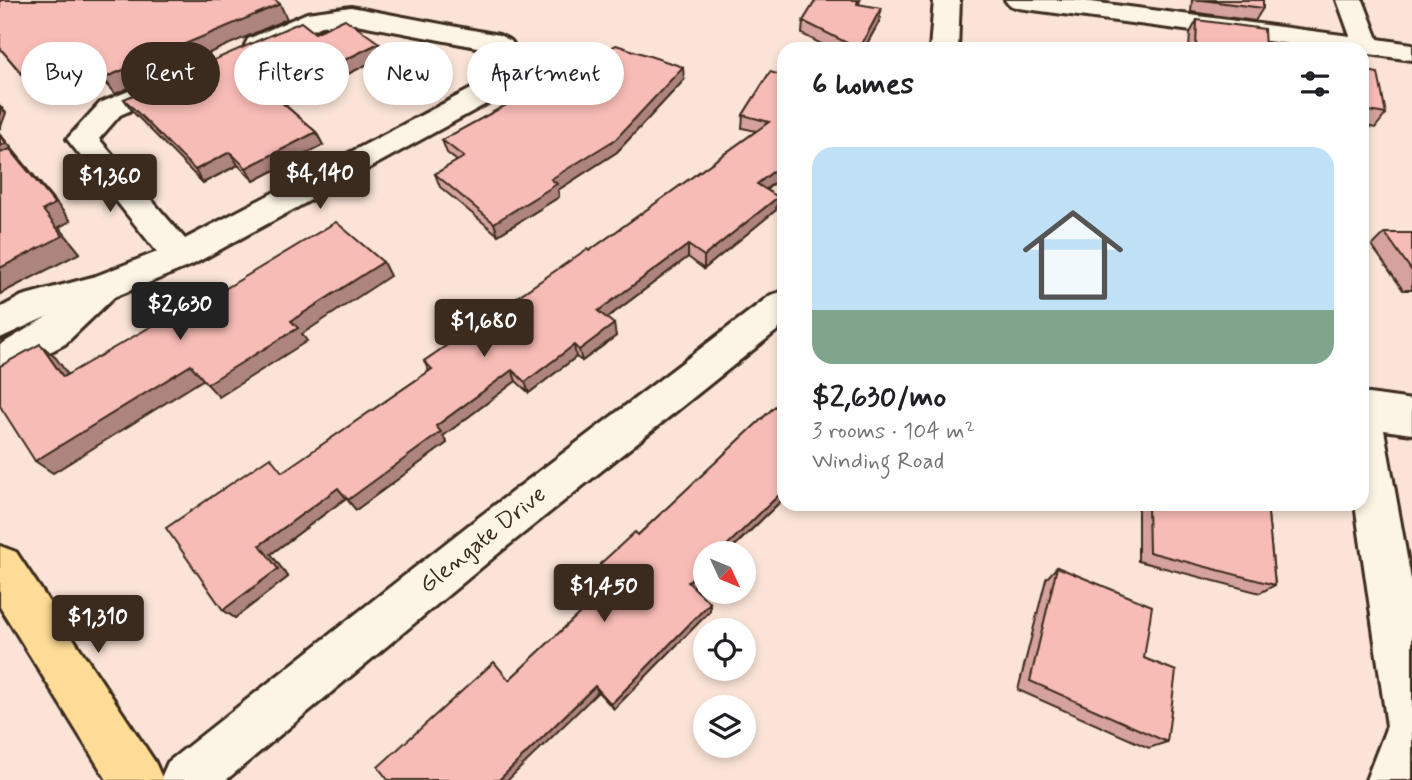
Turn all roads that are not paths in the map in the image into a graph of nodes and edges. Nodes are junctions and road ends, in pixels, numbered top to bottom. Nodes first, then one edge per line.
1 (947, 0) edge
2 (1018, 0) edge
3 (1350, 0) edge
4 (944, 42) edge
5 (1337, 42) edge
6 (1366, 42) edge
7 (1369, 46) edge
8 (1412, 52) edge
9 (231, 56) edge
10 (121, 104) edge
11 (180, 256) junction
12 (104, 287) junction
13 (777, 310) edge
14 (0, 324) edge
15 (0, 363) edge
16 (1369, 413) edge
17 (1412, 417) edge
18 (1369, 456) edge
19 (0, 567) edge
20 (138, 780) edge
21 (186, 780) edge
22 (1392, 780) edge

1 - 4 street
2 - 5 street
3 - 6 street
7 - 8 street
9 - 11 street
10 - 11 street
11 - 12 street
12 - 14 street
12 - 15 street
13 - 21 street, Glengate Drive
16 - 17 street
18 - 22 street
19 - 20 main road

